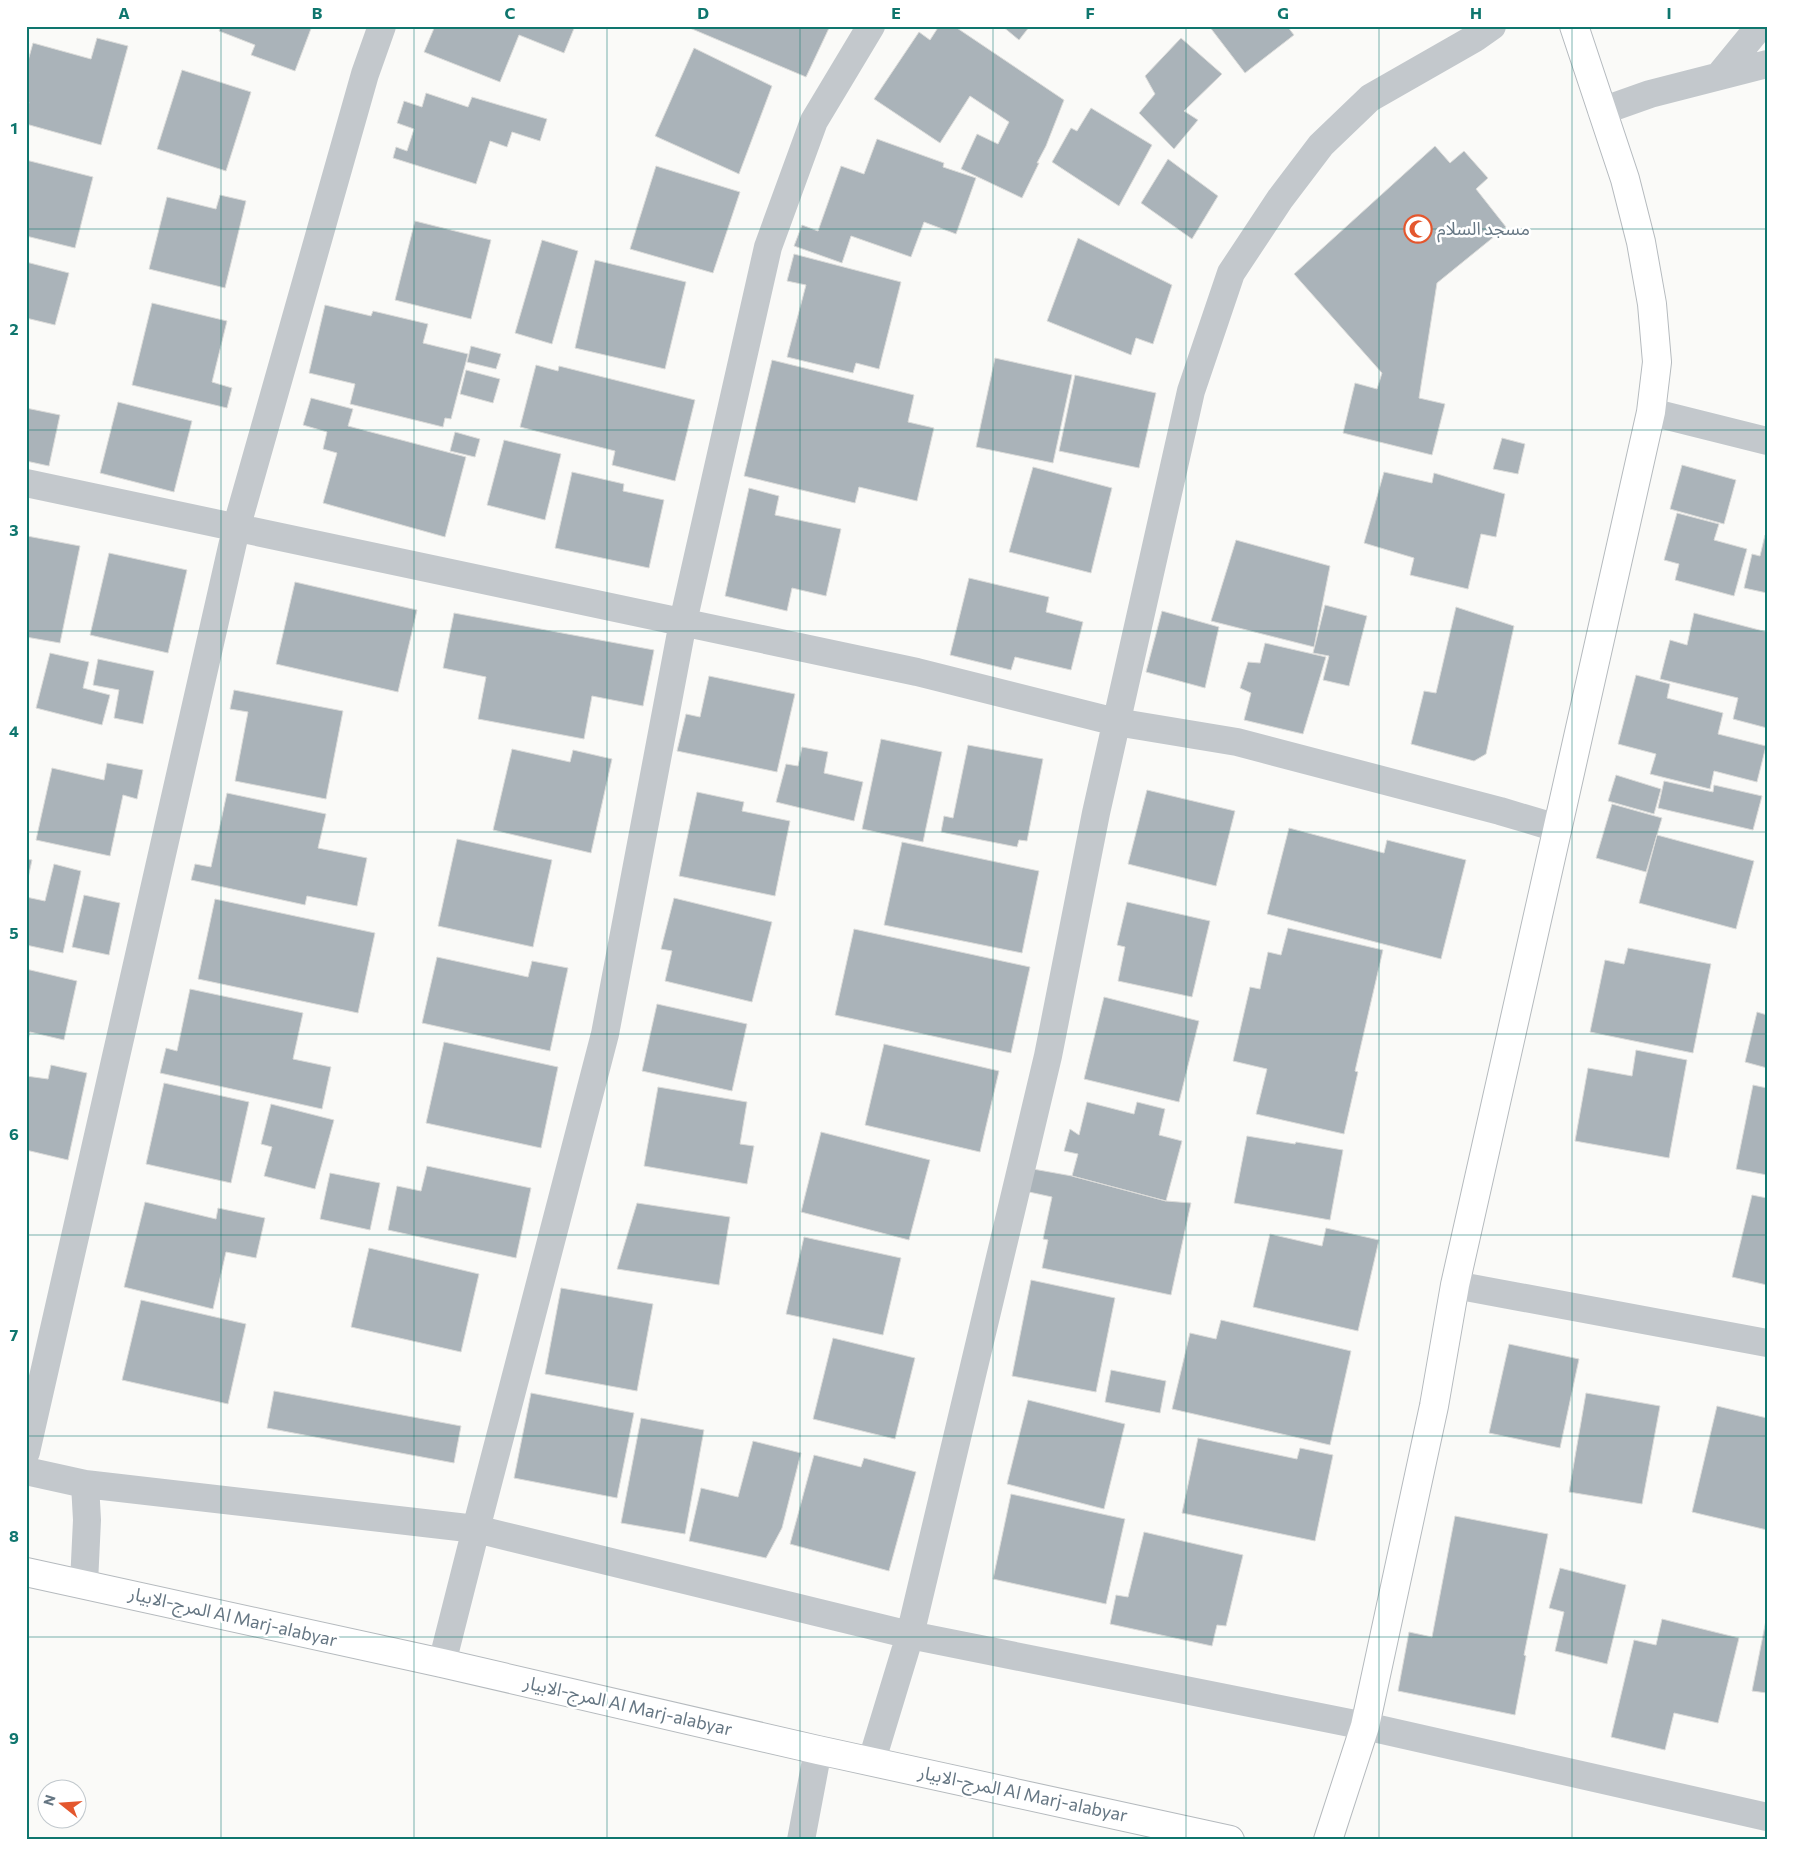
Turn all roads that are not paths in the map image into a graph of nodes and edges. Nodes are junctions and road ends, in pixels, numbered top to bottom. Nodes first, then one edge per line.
1 (382, 26) edge
2 (871, 26) edge
3 (1492, 26) edge
4 (1574, 26) edge
5 (1760, 26) edge
6 (1767, 64) edge
7 (1719, 76) junction
8 (1602, 111) junction
9 (1651, 412) junction
10 (1767, 441) edge
11 (26, 483) edge
12 (236, 529) junction
13 (683, 622) junction
14 (1116, 722) junction
15 (1557, 828) junction
16 (1456, 1285) junction
17 (1767, 1343) edge
18 (26, 1452) edge
19 (26, 1471) edge
20 (85, 1484) junction
21 (476, 1529) junction
22 (26, 1572) edge
23 (84, 1584) junction
24 (910, 1635) junction
25 (442, 1663) junction
26 (1365, 1726) junction
27 (818, 1750) junction
28 (872, 1760) junction
29 (1767, 1817) edge
30 (801, 1840) edge
31 (1230, 1840) edge
32 (1328, 1840) edge

1 - 12 street
2 - 13 street
3 - 14 street
4 - 8 main road
5 - 7 street
6 - 7 street
7 - 8 street
8 - 9 main road
9 - 10 street
9 - 15 main road
11 - 12 street
12 - 13 street
12 - 18 street
13 - 14 street
13 - 21 street
14 - 15 street
14 - 24 street
15 - 16 main road
16 - 17 street
16 - 26 main road
19 - 20 street
20 - 21 street
20 - 23 street
21 - 24 street
21 - 25 street
22 - 23 main road, المرج-الابيار Al Marj-alabyar
23 - 25 main road, المرج-الابيار Al Marj-alabyar
24 - 26 street
24 - 28 street
25 - 27 main road, المرج-الابيار Al Marj-alabyar
26 - 29 street
26 - 32 main road
27 - 28 main road, المرج-الابيار Al Marj-alabyar
27 - 30 street
28 - 31 main road, المرج-الابيار Al Marj-alabyar

